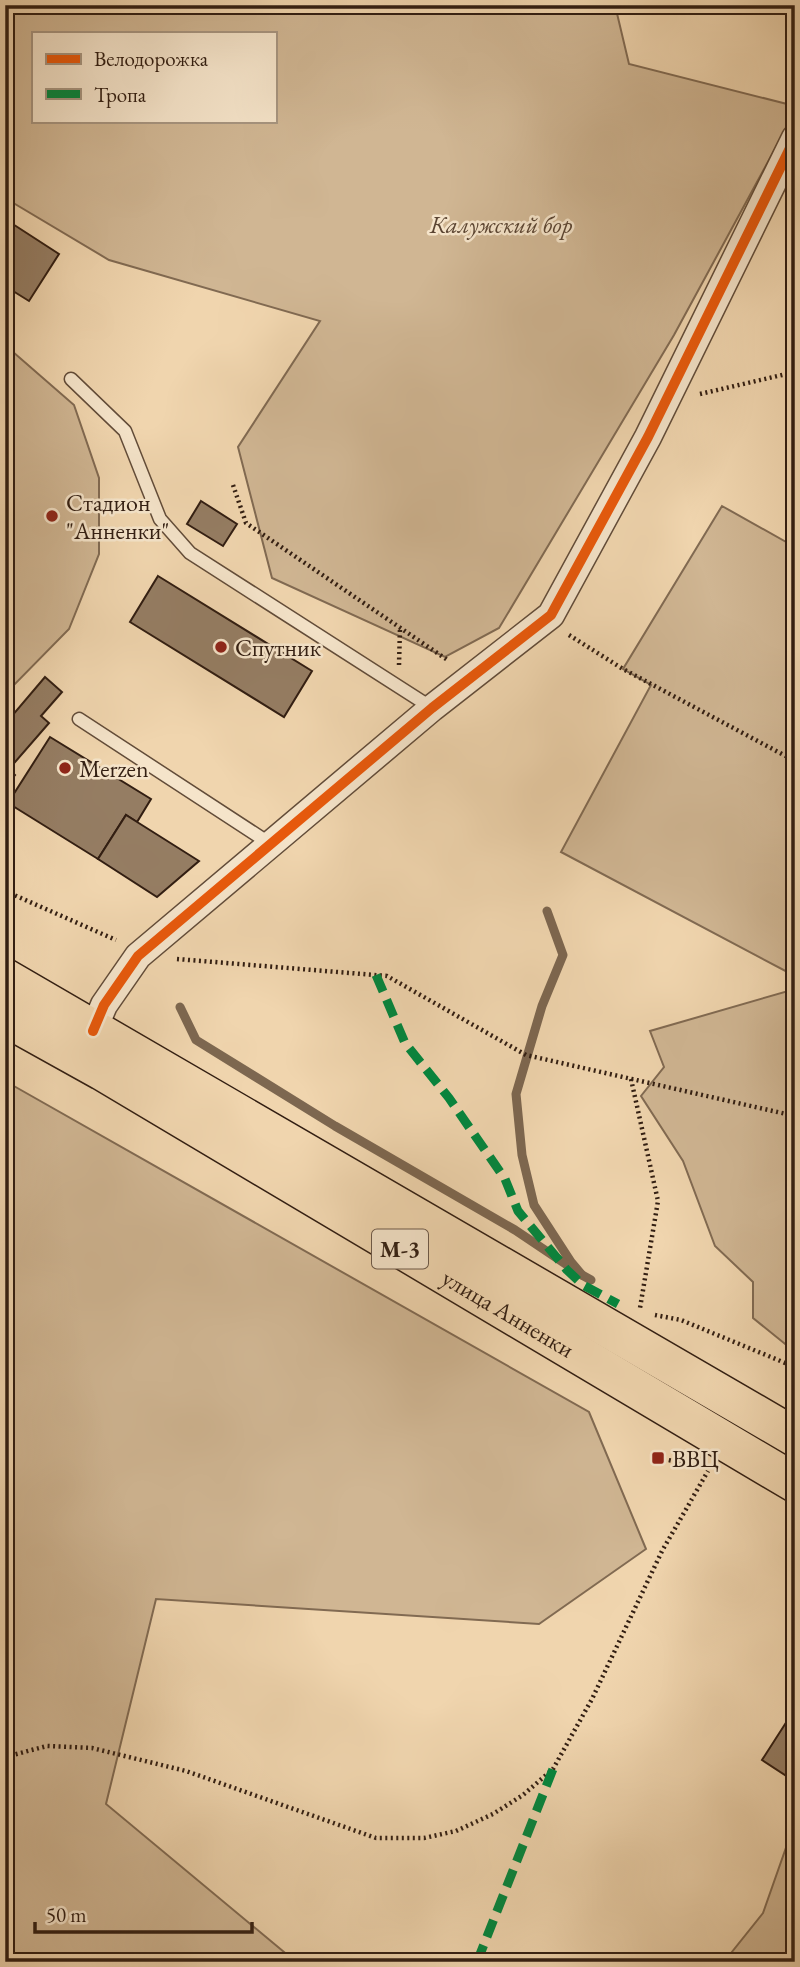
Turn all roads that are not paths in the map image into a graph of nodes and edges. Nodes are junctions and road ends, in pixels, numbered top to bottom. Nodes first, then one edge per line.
1 (795, 138) edge
2 (71, 379) dead end
3 (432, 708) junction
4 (79, 719) dead end
5 (272, 845) junction
6 (5, 978) edge
7 (5, 1017) edge
8 (93, 1031) junction
9 (795, 1437) edge
10 (795, 1483) edge

1 - 3 street
2 - 3 lane
3 - 5 street
4 - 5 lane
5 - 8 street
6 - 8 main road, улица Анненки / М-3
7 - 10 main road, улица Анненки / М-3
8 - 9 main road, улица Анненки / М-3

